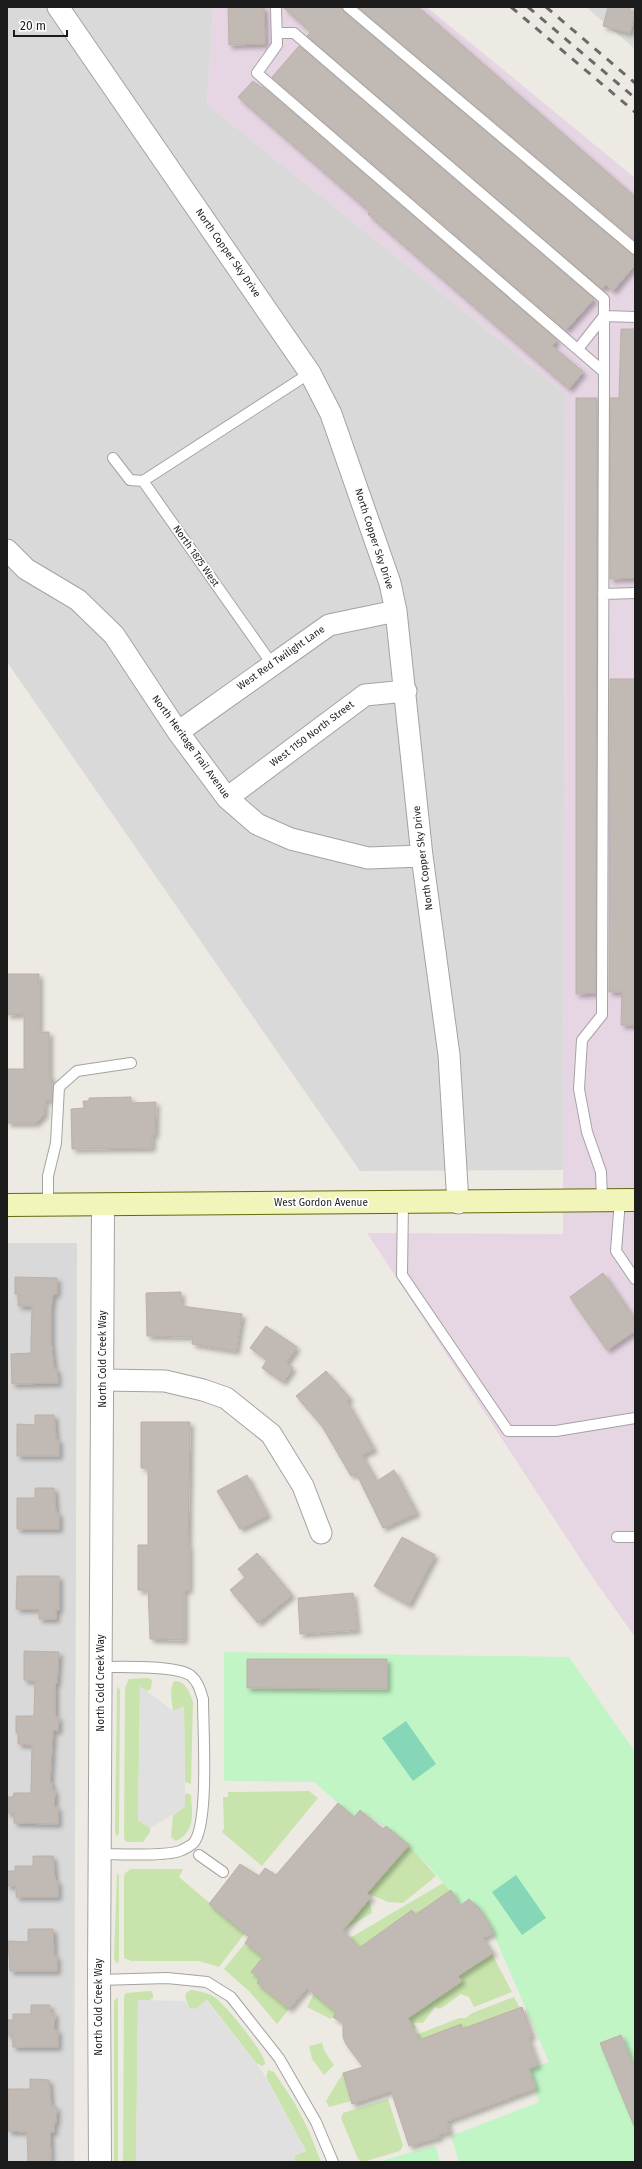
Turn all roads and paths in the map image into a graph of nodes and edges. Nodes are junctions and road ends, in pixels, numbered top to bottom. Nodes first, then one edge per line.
1 (58, 7) edge
2 (276, 7) edge
3 (348, 7) edge
4 (277, 33) junction
5 (635, 249) edge
6 (604, 316) junction
7 (635, 317) edge
8 (578, 349) junction
9 (604, 372) junction
10 (310, 373) junction
11 (113, 458) dead end
12 (143, 481) junction
13 (7, 550) edge
14 (603, 594) junction
15 (635, 594) edge
16 (396, 611) junction
17 (272, 664) junction
18 (406, 691) junction
19 (178, 732) junction
20 (227, 798) junction
21 (422, 856) junction
22 (131, 1063) dead end
23 (619, 1200) edge
24 (403, 1203) junction
25 (458, 1203) junction
26 (103, 1204) junction
27 (7, 1205) edge
28 (48, 1205) junction
29 (635, 1279) edge
30 (103, 1380) junction
31 (635, 1418) edge
32 (321, 1533) dead end
33 (617, 1537) dead end
34 (635, 1537) edge
35 (100, 1667) junction
36 (100, 1854) junction
37 (199, 1855) dead end
38 (223, 1872) dead end
39 (99, 1980) junction
40 (100, 2162) edge
41 (333, 2162) edge

1 - 10 street, North Copper Sky Drive
2 - 4 lane
3 - 5 lane
4 - 6 lane
4 - 8 lane
6 - 7 lane
6 - 8 lane
6 - 9 lane
8 - 9 lane
9 - 14 lane
10 - 12 lane
10 - 16 street, North Copper Sky Drive
11 - 12 lane
12 - 17 lane, North 1875 West
13 - 19 street, North Heritage Trail Avenue
14 - 15 lane
14 - 23 lane
16 - 17 street, West Red Twilight Lane
16 - 18 street, North Copper Sky Drive
17 - 19 street, West Red Twilight Lane
18 - 20 street, West 1150 North Street
18 - 21 street, North Copper Sky Drive
19 - 20 street, North Heritage Trail Avenue
20 - 21 street, North Heritage Trail Avenue
21 - 25 street, North Copper Sky Drive
22 - 28 lane
23 - 25 main road, West Gordon Avenue
23 - 29 lane
24 - 25 main road, West Gordon Avenue
24 - 26 main road, West Gordon Avenue
24 - 31 lane
26 - 28 main road, West Gordon Avenue
26 - 30 street, North Cold Creek Way
27 - 28 main road, West Gordon Avenue
30 - 32 street
30 - 35 street, North Cold Creek Way
33 - 34 lane
35 - 36 street, North Cold Creek Way
35 - 36 lane
36 - 39 street, North Cold Creek Way
37 - 38 lane
39 - 40 street, North Cold Creek Way
39 - 41 lane

